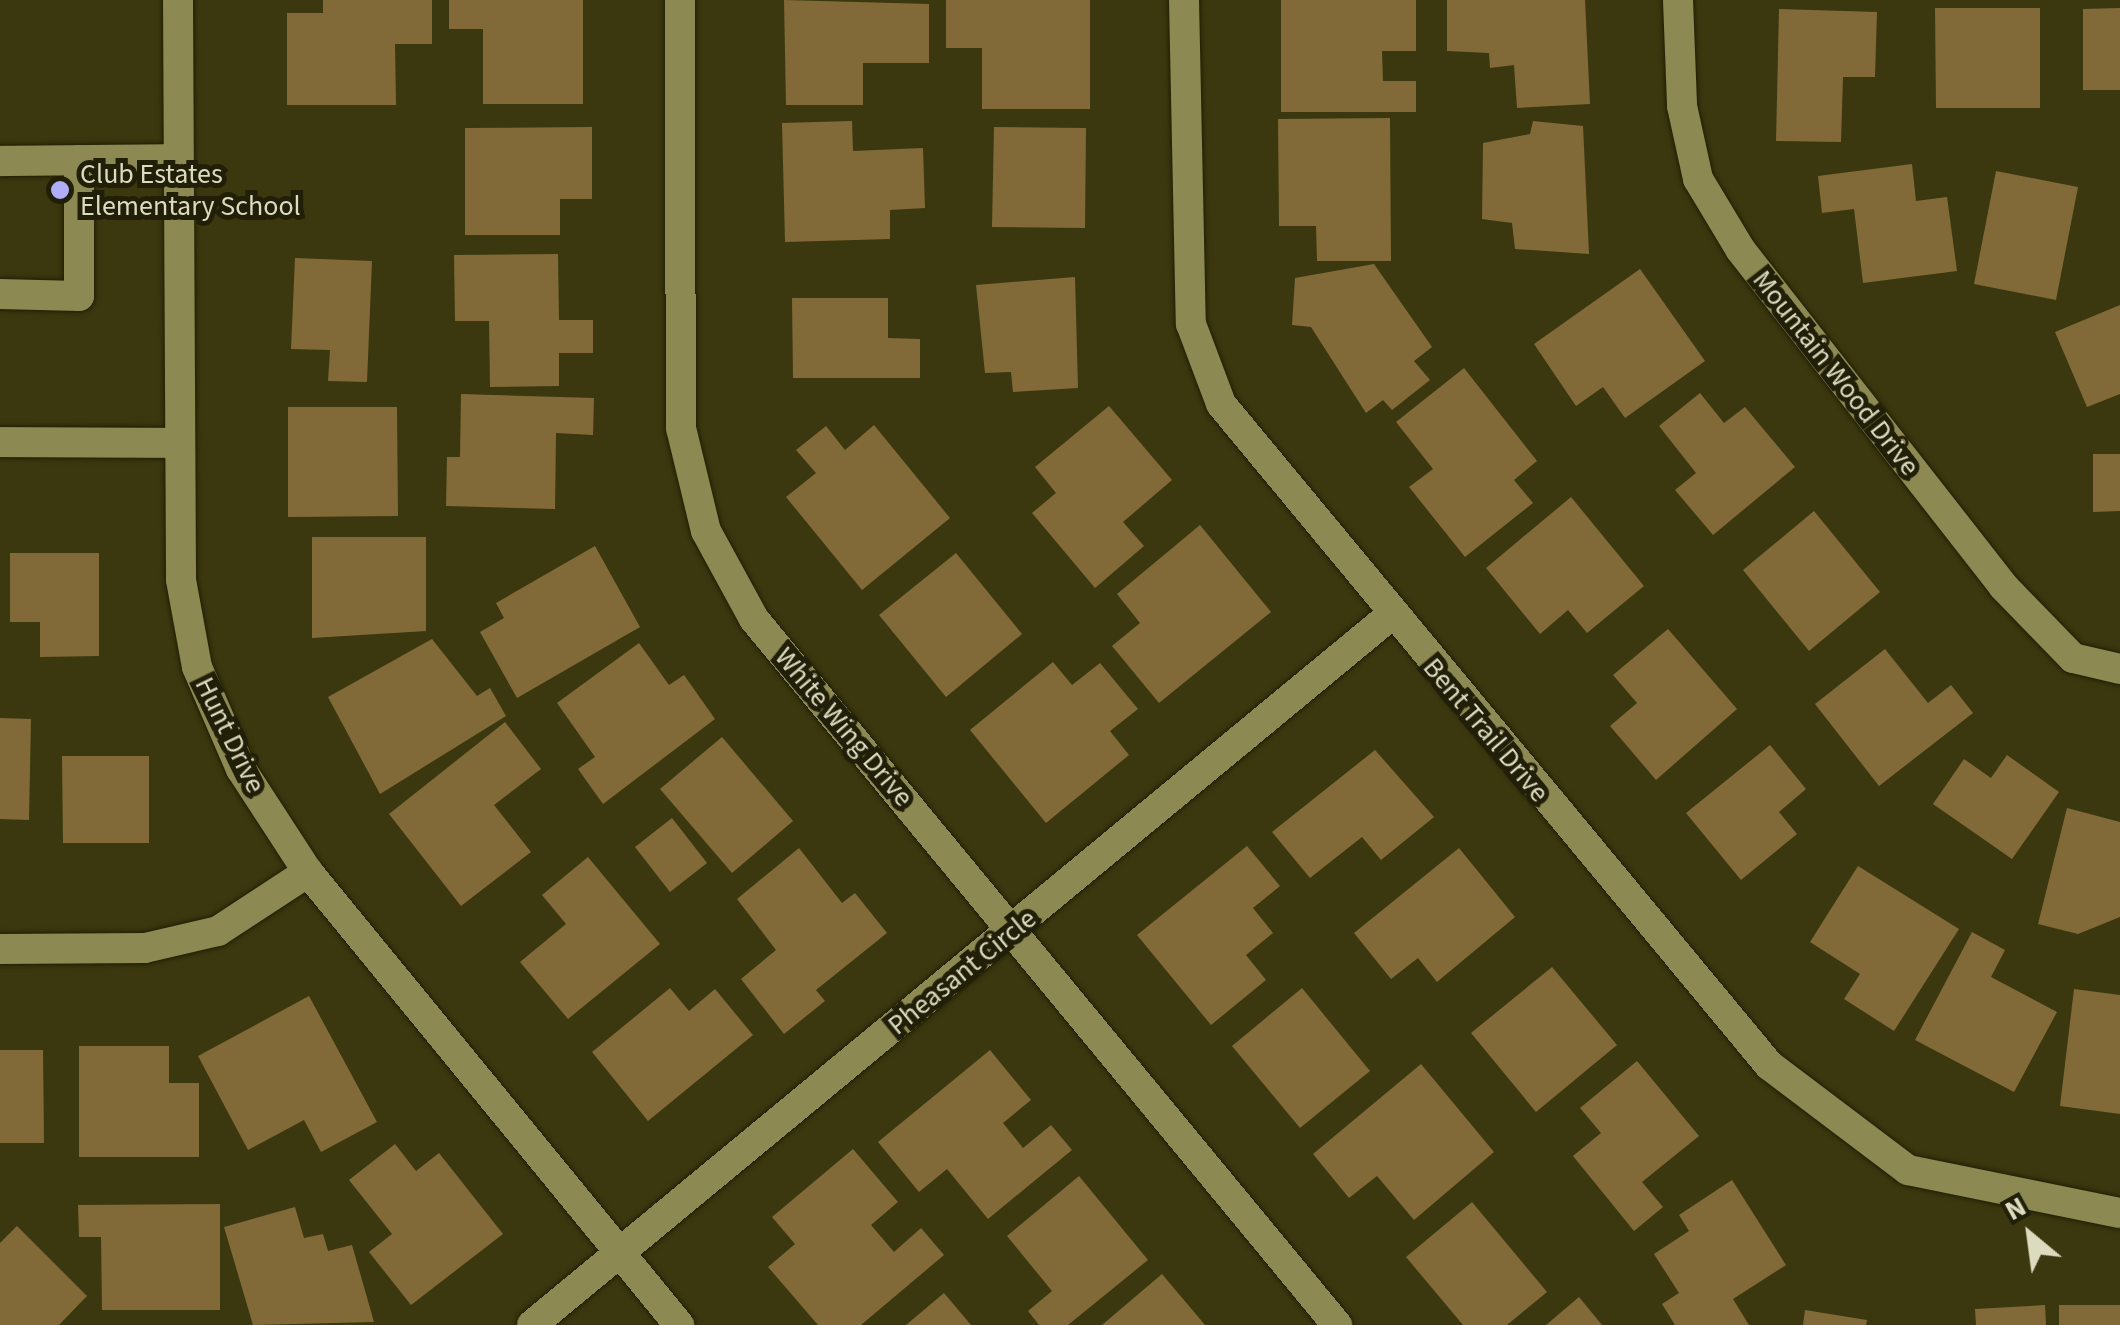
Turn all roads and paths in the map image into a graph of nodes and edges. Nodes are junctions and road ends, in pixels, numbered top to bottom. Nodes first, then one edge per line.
1 (178, 0) edge
2 (680, 0) edge
3 (1184, 0) edge
4 (1678, 0) edge
5 (178, 159) junction
6 (79, 160) junction
7 (0, 161) edge
8 (0, 294) edge
9 (0, 442) edge
10 (177, 443) junction
11 (1390, 616) junction
12 (2120, 669) edge
13 (308, 872) junction
14 (1013, 930) junction
15 (0, 949) edge
16 (2120, 1213) edge
17 (619, 1252) junction
18 (532, 1325) edge
19 (679, 1325) edge
20 (1338, 1325) edge

1 - 5 street, Hunt Drive
2 - 14 street, White Wing Drive
3 - 11 street, Bent Trail Drive
4 - 12 street, Mountain Wood Drive
5 - 6 street
5 - 10 street, Hunt Drive
6 - 7 street
6 - 8 street
9 - 10 street
10 - 13 street, Hunt Drive
11 - 14 street, Pheasant Circle
11 - 16 street, Bent Trail Drive
13 - 15 street
13 - 17 street, Hunt Drive
14 - 17 street, Pheasant Circle
14 - 20 street, White Wing Drive
17 - 18 street, Pheasant Circle
17 - 19 street, Hunt Drive

